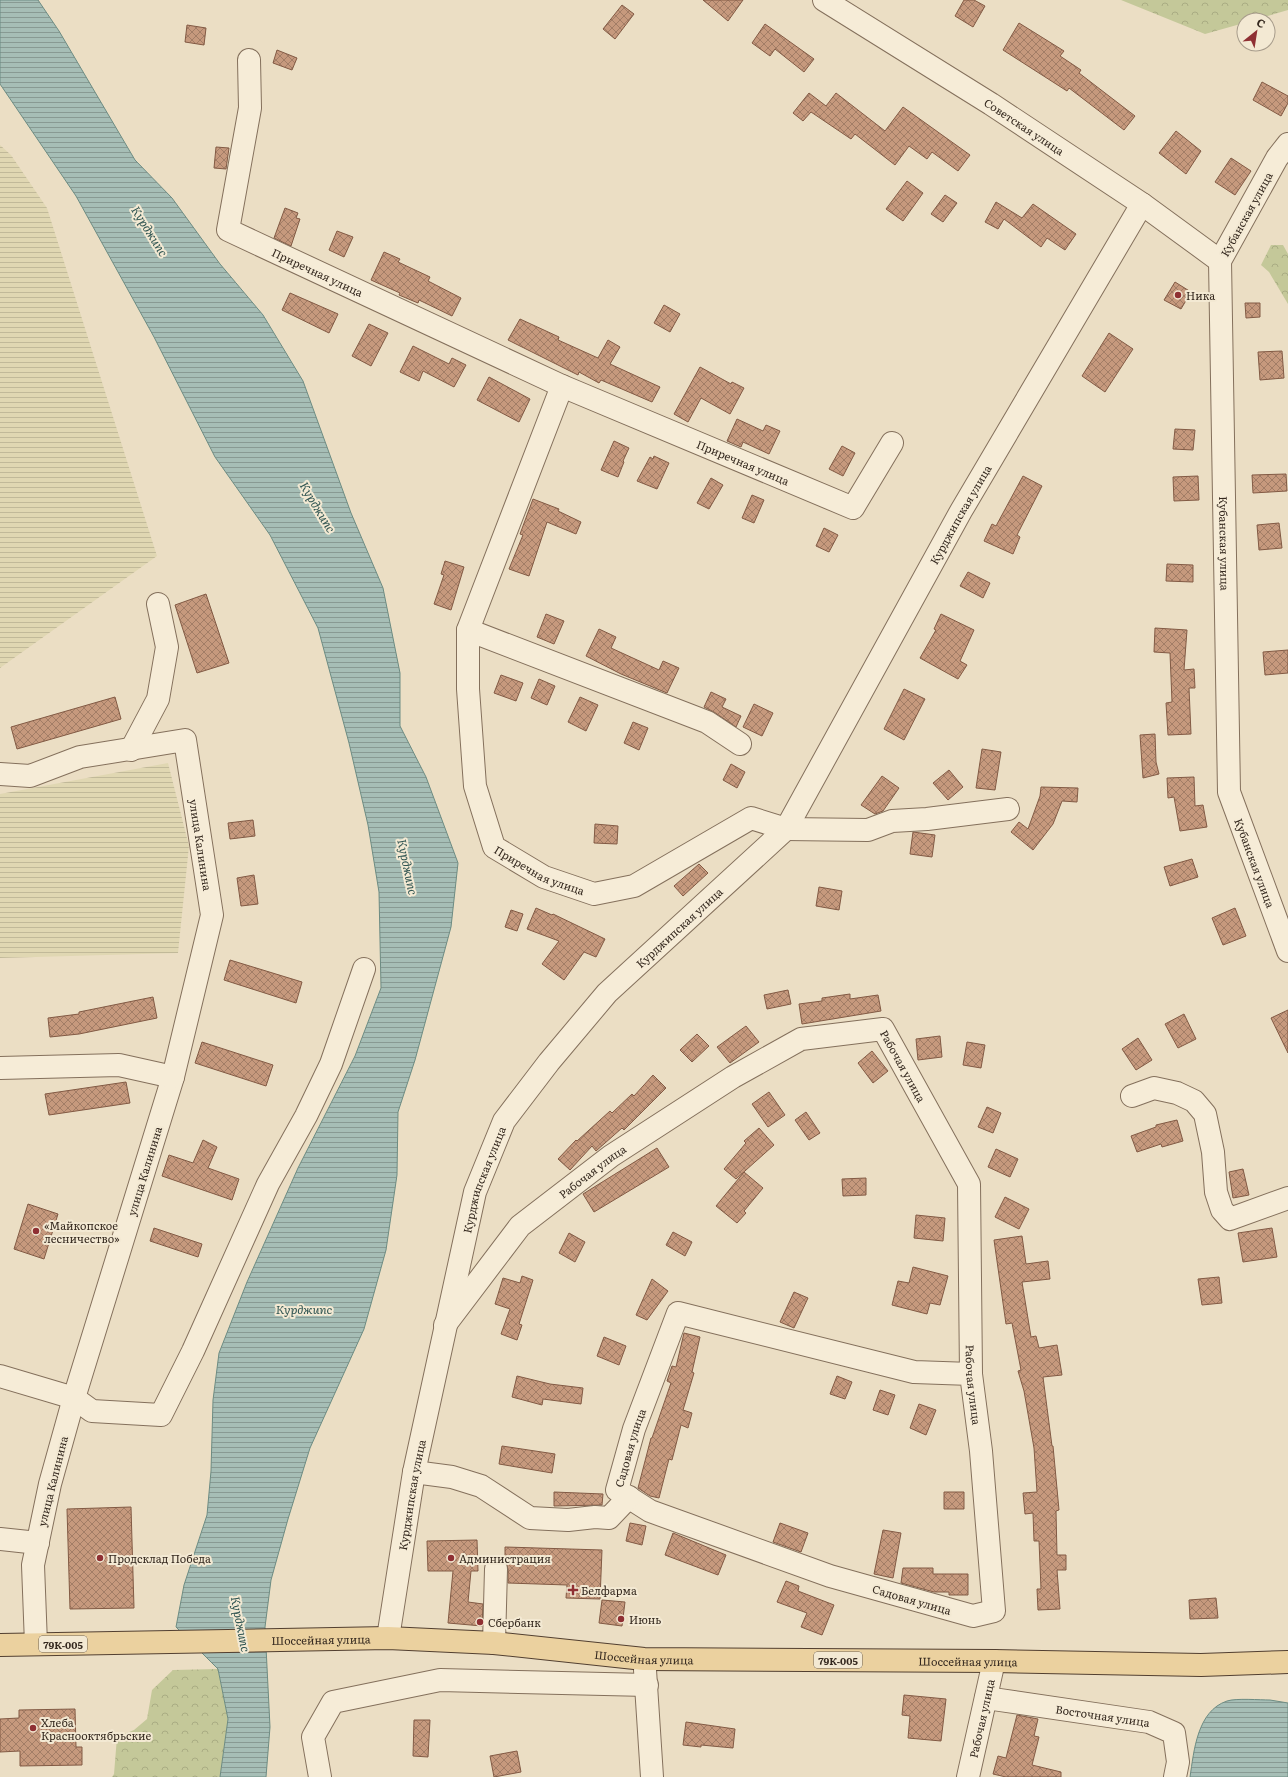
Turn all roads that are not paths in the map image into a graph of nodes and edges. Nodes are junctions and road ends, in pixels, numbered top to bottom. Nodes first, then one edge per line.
1 (824, 0) edge
2 (249, 60) dead end
3 (1288, 144) edge
4 (1142, 204) junction
5 (1220, 261) junction
6 (562, 386) junction
7 (892, 442) dead end
8 (158, 604) dead end
9 (468, 630) junction
10 (740, 744) dead end
11 (131, 750) junction
12 (0, 774) edge
13 (1008, 809) dead end
14 (786, 829) junction
15 (1288, 951) edge
16 (364, 969) dead end
17 (0, 1068) edge
18 (173, 1077) junction
19 (1132, 1096) dead end
20 (1288, 1198) edge
21 (445, 1325) junction
22 (971, 1374) junction
23 (0, 1376) edge
24 (74, 1398) junction
25 (414, 1472) junction
26 (629, 1498) junction
27 (0, 1539) edge
28 (38, 1544) junction
29 (496, 1569) dead end
30 (994, 1611) joint
31 (388, 1638) junction
32 (494, 1643) junction
33 (36, 1644) junction
34 (0, 1645) edge
35 (644, 1659) junction
36 (994, 1661) junction
37 (1288, 1662) edge
38 (647, 1685) junction
39 (986, 1698) junction
40 (320, 1777) edge
41 (652, 1777) edge
42 (968, 1777) edge
43 (1175, 1777) edge

1 - 4 street, Советская улица
2 - 6 street, Приречная улица
3 - 5 street, Кубанская улица
4 - 5 street, Советская улица
4 - 14 street, Курджипская улица
5 - 15 street, Кубанская улица
6 - 7 street, Приречная улица
6 - 9 street, Приречная улица
8 - 11 street
9 - 10 street
9 - 14 street, Приречная улица
11 - 12 street
11 - 18 street, улица Калинина
13 - 14 street
14 - 21 street, Курджипская улица
16 - 24 street
17 - 18 street
18 - 24 street, улица Калинина
19 - 20 street
21 - 22 street, Рабочая улица
21 - 25 street, Курджипская улица
22 - 26 street, Садовая улица
22 - 30 street, Рабочая улица
23 - 24 street
24 - 28 street, улица Калинина
25 - 26 street
25 - 31 street, Курджипская улица
26 - 30 street, Садовая улица
27 - 28 street
28 - 33 street, улица Калинина
29 - 32 street
31 - 32 main road, Шоссейная улица / 79К-005
31 - 33 main road, Шоссейная улица / 79К-005
32 - 35 main road, Шоссейная улица / 79К-005
33 - 34 main road, Шоссейная улица / 79К-005
35 - 36 main road, Шоссейная улица / 79К-005
35 - 38 street
36 - 37 main road, Шоссейная улица / 79К-005
36 - 39 street, Рабочая улица
38 - 40 street
38 - 41 street
39 - 42 street, Рабочая улица
39 - 43 street, Восточная улица

